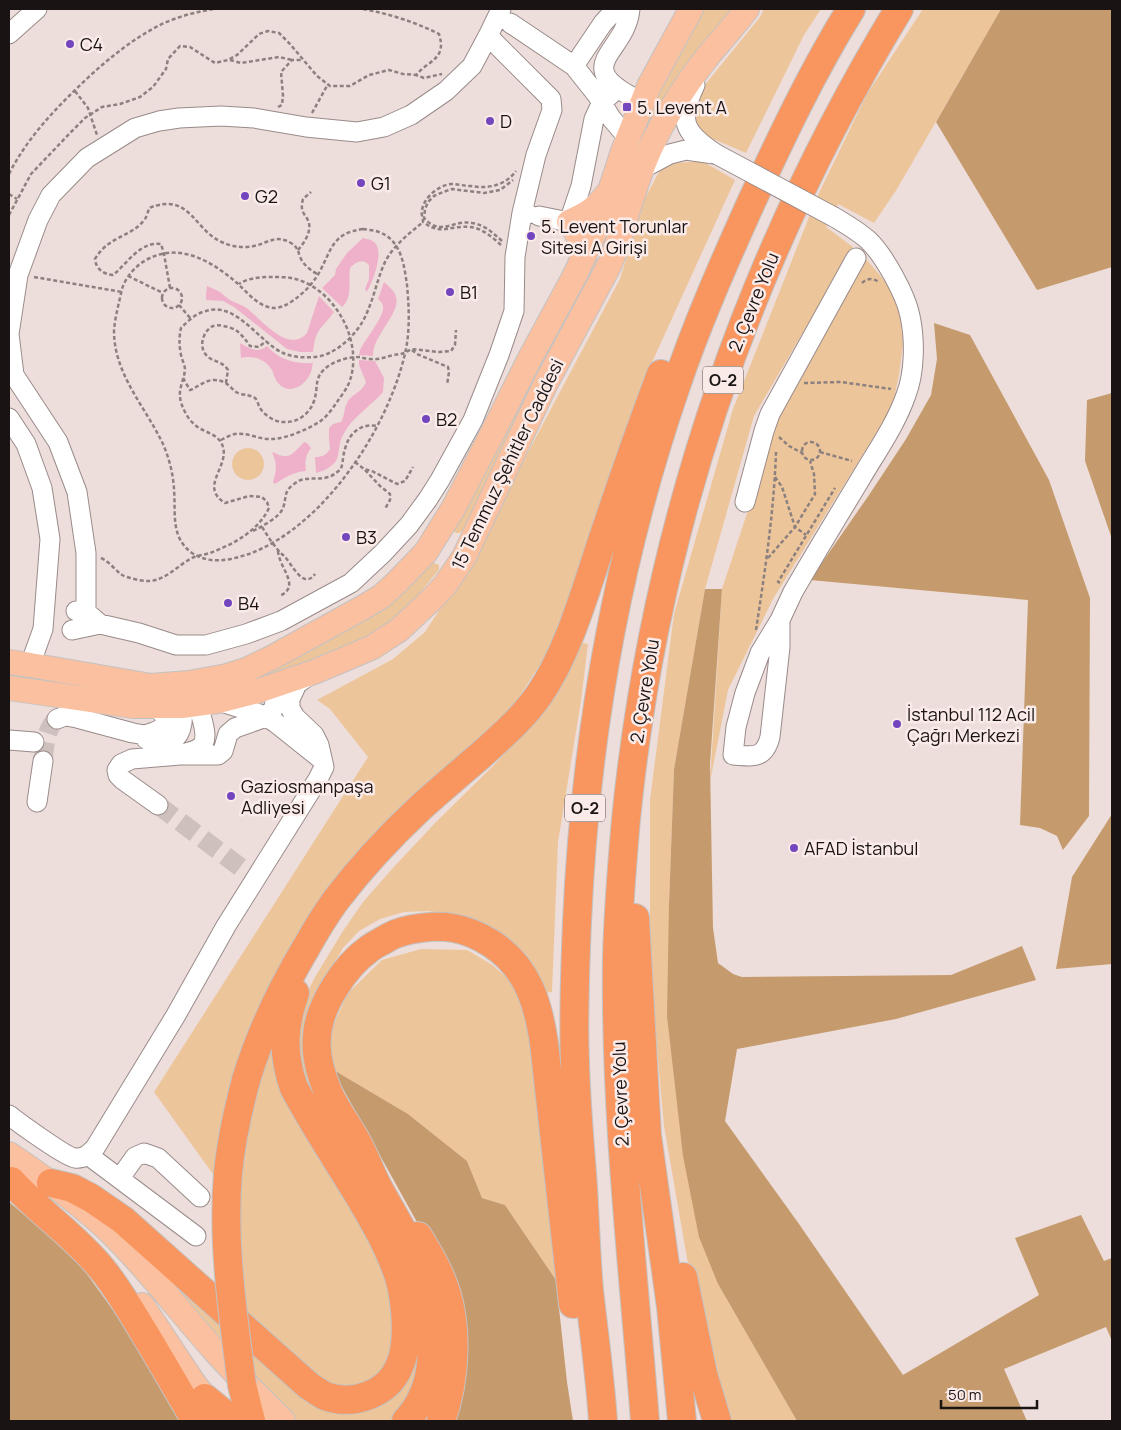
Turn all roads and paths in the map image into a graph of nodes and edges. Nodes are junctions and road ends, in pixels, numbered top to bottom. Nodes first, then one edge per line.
1 (38, 9) edge
2 (214, 9) edge
3 (363, 9) edge
4 (616, 9) edge
5 (630, 9) edge
6 (690, 9) edge
7 (747, 9) edge
8 (851, 9) edge
9 (899, 9) edge
10 (505, 16) edge
11 (9, 34) edge
12 (488, 36) junction
13 (708, 56) junction
14 (228, 60) junction
15 (292, 60) junction
16 (303, 60) junction
17 (574, 66) junction
18 (444, 73) dead end
19 (416, 75) junction
20 (328, 84) junction
21 (618, 88) junction
22 (75, 91) junction
23 (602, 102) junction
24 (642, 102) junction
25 (91, 114) junction
26 (254, 118) junction
27 (306, 127) junction
28 (628, 138) junction
29 (103, 148) junction
30 (716, 154) junction
31 (534, 155) junction
32 (642, 169) junction
33 (9, 174) edge
34 (610, 189) junction
35 (311, 192) dead end
36 (9, 194) edge
37 (17, 199) junction
38 (530, 214) junction
39 (9, 215) edge
40 (743, 221) junction
41 (423, 222) junction
42 (569, 222) junction
43 (397, 245) junction
44 (298, 250) junction
45 (164, 254) junction
46 (585, 254) junction
47 (856, 258) dead end
48 (512, 261) junction
49 (318, 274) junction
50 (18, 275) junction
51 (128, 276) junction
52 (880, 283) dead end
53 (238, 284) junction
54 (310, 285) junction
55 (858, 287) dead end
56 (170, 288) junction
57 (122, 292) junction
58 (163, 292) junction
59 (179, 305) junction
60 (191, 319) junction
61 (456, 330) dead end
62 (350, 338) junction
63 (266, 341) junction
64 (411, 349) junction
65 (404, 354) junction
66 (353, 358) junction
67 (11, 373) edge
68 (183, 378) junction
69 (226, 383) junction
70 (800, 383) dead end
71 (447, 385) dead end
72 (888, 396) dead end
73 (9, 418) edge
74 (377, 426) junction
75 (220, 440) junction
76 (776, 441) dead end
77 (776, 448) dead end
78 (820, 452) junction
79 (802, 453) junction
80 (810, 461) junction
81 (355, 462) junction
82 (413, 467) dead end
83 (848, 468) dead end
84 (364, 469) junction
85 (774, 476) junction
86 (838, 483) dead end
87 (745, 502) dead end
88 (385, 509) dead end
89 (443, 524) junction
90 (262, 527) junction
91 (795, 528) junction
92 (252, 531) junction
93 (475, 535) junction
94 (806, 535) junction
95 (273, 543) junction
96 (278, 551) junction
97 (86, 553) junction
98 (197, 556) junction
99 (767, 559) junction
100 (419, 560) junction
101 (315, 574) dead end
102 (778, 582) dead end
103 (445, 585) junction
104 (278, 596) dead end
105 (45, 607) junction
106 (82, 614) junction
107 (780, 620) junction
108 (40, 636) junction
109 (760, 653) junction
110 (20, 664) edge
111 (314, 672) junction
112 (286, 681) junction
113 (9, 688) edge
114 (199, 704) junction
115 (157, 707) junction
116 (266, 718) junction
117 (57, 719) dead end
118 (133, 733) junction
119 (9, 740) edge
120 (34, 742) dead end
121 (180, 755) junction
122 (321, 758) junction
123 (43, 761) tunnel mouth
124 (630, 780) junction
125 (37, 802) dead end
126 (158, 805) tunnel mouth
127 (359, 873) junction
128 (643, 1076) junction
129 (9, 1115) edge
130 (362, 1152) junction
131 (9, 1154) edge
132 (88, 1155) junction
133 (120, 1178) junction
134 (10, 1180) edge
135 (51, 1183) junction
136 (200, 1197) dead end
137 (196, 1236) dead end
138 (242, 1385) junction
139 (200, 1410) edge
140 (603, 1419) edge
141 (224, 1421) edge
142 (232, 1421) edge
143 (244, 1421) edge
144 (251, 1421) edge
145 (282, 1421) edge
146 (406, 1421) edge
147 (441, 1421) edge
148 (645, 1421) edge
149 (682, 1421) edge
150 (717, 1421) edge

1 - 11 street
2 - 22 path
3 - 19 path
4 - 17 street
5 - 21 street
6 - 24 main road, 15 Temmuz Şehitler Caddesi
7 - 13 main road, 15 Temmuz Şehitler Caddesi
8 - 40 highway, O-2
9 - 124 highway, 2. Çevre Yolu / O-2
10 - 12 street
10 - 17 street
12 - 27 street
12 - 31 street
13 - 30 street
13 - 32 main road, 15 Temmuz Şehitler Caddesi
14 - 15 path
14 - 16 path
14 - 25 path
15 - 16 path
15 - 26 path
16 - 20 path
17 - 23 street
18 - 19 path
19 - 20 path
20 - 27 path
21 - 23 street
21 - 24 street
22 - 25 path
22 - 33 path
23 - 28 street
23 - 42 street
24 - 28 main road, 15 Temmuz Şehitler Caddesi
25 - 29 path
25 - 37 path
26 - 27 street
26 - 29 street
28 - 34 main road, 15 Temmuz Şehitler Caddesi
29 - 50 street
30 - 32 street
30 - 107 street, bridge
31 - 38 street
31 - 41 path
31 - 48 path
32 - 93 main road, 15 Temmuz Şehitler Caddesi
34 - 42 main road
34 - 46 main road, 15 Temmuz Şehitler Caddesi
35 - 44 path
36 - 37 path
37 - 39 path
38 - 42 street
38 - 48 street
40 - 127 highway
40 - 140 highway, O-2
41 - 43 path
41 - 48 path
42 - 46 main road
43 - 49 path
43 - 62 path
43 - 65 path
44 - 45 path
44 - 49 path
45 - 51 path
45 - 53 path
45 - 56 path
46 - 89 main road, 15 Temmuz Şehitler Caddesi
47 - 87 street
48 - 106 street
49 - 54 path
50 - 57 path
50 - 67 street
51 - 57 path
51 - 58 path
52 - 55 path
53 - 54 path
53 - 54 path
54 - 62 path
56 - 58 path
56 - 59 path
57 - 98 path
58 - 59 path
59 - 60 path
60 - 63 path
60 - 68 path
61 - 64 path
62 - 63 path
62 - 66 path
63 - 69 path
64 - 65 path
64 - 71 path
65 - 66 path
65 - 74 path
66 - 69 path
66 - 75 path
67 - 97 street
68 - 69 path
68 - 75 path
70 - 72 path
73 - 105 street
74 - 81 path
74 - 90 path
75 - 92 path
76 - 79 path
77 - 85 path
78 - 79 path
78 - 80 path
78 - 83 path
79 - 80 path
80 - 91 path
81 - 84 path
81 - 95 path
82 - 84 path
84 - 88 path
85 - 91 path
85 - 99 path
86 - 94 path
89 - 93 main road
89 - 100 main road, 15 Temmuz Şehitler Caddesi
90 - 92 path
90 - 95 path
91 - 94 path
91 - 99 path
92 - 98 path
93 - 103 main road, 15 Temmuz Şehitler Caddesi
94 - 102 path
95 - 96 path
95 - 98 path
96 - 101 path
96 - 104 path
97 - 98 path
97 - 106 street
99 - 109 path
100 - 103 main road
100 - 110 main road, 15 Temmuz Şehitler Caddesi
103 - 111 main road, 15 Temmuz Şehitler Caddesi
105 - 106 street
105 - 108 street
106 - 108 street
107 - 109 street
107 - 109 street
108 - 110 street
111 - 112 main road, 15 Temmuz Şehitler Caddesi
111 - 122 street
112 - 114 main road, 15 Temmuz Şehitler Caddesi
112 - 116 street
113 - 115 main road, 15 Temmuz Şehitler Caddesi
114 - 115 main road, 15 Temmuz Şehitler Caddesi
114 - 116 street
114 - 118 street
114 - 121 street
115 - 118 street
116 - 121 street
116 - 122 street
117 - 118 street
119 - 120 street
121 - 126 street
122 - 132 street
123 - 125 street
124 - 128 highway
124 - 148 highway, 2. Çevre Yolu / O-2
127 - 135 highway
127 - 138 highway, bridge
128 - 149 highway
128 - 150 highway
129 - 132 street
130 - 140 highway
130 - 146 highway
130 - 147 highway
131 - 135 main road
132 - 133 street
133 - 136 street
133 - 137 street
134 - 139 highway
135 - 145 main road
138 - 143 highway
138 - 144 highway
139 - 141 main road
139 - 142 highway

